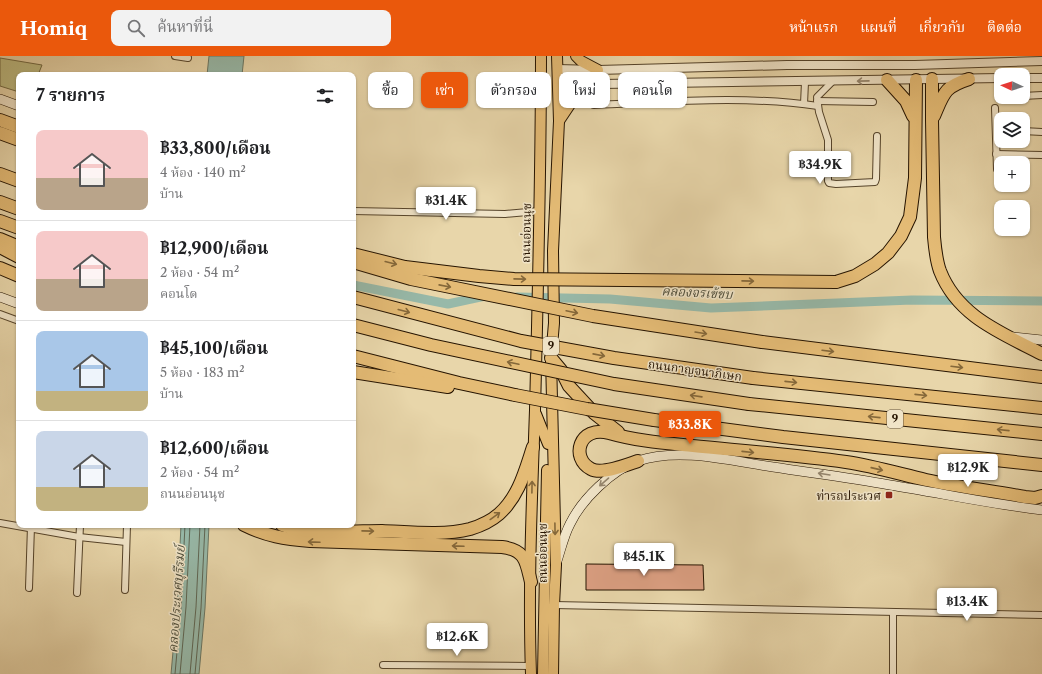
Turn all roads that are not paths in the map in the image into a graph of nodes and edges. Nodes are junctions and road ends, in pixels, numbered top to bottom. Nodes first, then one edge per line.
1 (175, 56) edge
2 (541, 56) edge
3 (557, 56) edge
4 (576, 56) edge
5 (188, 58) dead end
6 (1042, 61) edge
7 (932, 64) junction
8 (916, 65) junction
9 (557, 69) junction
10 (598, 70) junction
11 (541, 71) joint
12 (994, 78) edge
13 (1030, 78) edge
14 (1042, 78) edge
15 (932, 79) junction
16 (969, 79) junction
17 (887, 80) junction
18 (916, 80) junction
19 (832, 81) junction
20 (551, 82) edge
21 (557, 82) junction
22 (805, 82) junction
23 (610, 84) edge
24 (1042, 95) edge
25 (1030, 96) edge
26 (0, 98) edge
27 (873, 102) dead end
28 (610, 104) edge
29 (804, 104) junction
30 (818, 104) junction
31 (16, 105) edge
32 (541, 108) edge
33 (568, 108) edge
34 (996, 108) dead end
35 (996, 112) edge
36 (0, 120) edge
37 (932, 120) junction
38 (559, 121) junction
39 (915, 123) junction
40 (16, 126) edge
41 (1030, 131) edge
42 (1042, 132) edge
43 (0, 133) edge
44 (877, 136) dead end
45 (16, 139) edge
46 (996, 148) edge
47 (996, 154) joint
48 (1042, 155) edge
49 (0, 174) edge
50 (933, 177) junction
51 (915, 178) junction
52 (16, 180) edge
53 (0, 202) edge
54 (16, 208) edge
55 (356, 211) edge
56 (539, 211) junction
57 (0, 221) edge
58 (16, 227) edge
59 (0, 239) edge
60 (16, 246) edge
61 (0, 247) edge
62 (16, 255) edge
63 (356, 255) edge
64 (356, 263) edge
65 (0, 268) edge
66 (16, 275) edge
67 (0, 297) edge
68 (356, 298) edge
69 (16, 303) edge
70 (0, 314) edge
71 (16, 320) edge
72 (356, 325) edge
73 (1008, 337) junction
74 (1042, 340) edge
75 (1042, 354) edge
76 (356, 357) edge
77 (551, 358) junction
78 (356, 372) edge
79 (1042, 377) edge
80 (515, 395) junction
81 (1042, 408) edge
82 (552, 409) junction
83 (535, 411) junction
84 (1042, 434) edge
85 (626, 438) junction
86 (548, 444) junction
87 (533, 447) junction
88 (980, 458) junction
89 (638, 461) junction
90 (1042, 465) edge
91 (1042, 470) edge
92 (1042, 496) edge
93 (1042, 510) edge
94 (0, 523) edge
95 (16, 525) edge
96 (31, 528) edge
97 (36, 528) edge
98 (80, 528) edge
99 (127, 528) edge
100 (250, 528) edge
101 (295, 528) edge
102 (79, 537) junction
103 (126, 542) junction
104 (556, 565) junction
105 (531, 582) junction
106 (29, 588) dead end
107 (125, 590) dead end
108 (77, 593) dead end
109 (554, 605) junction
110 (893, 612) junction
111 (1042, 615) edge
112 (384, 665) dead end
113 (531, 670) edge
114 (543, 674) edge
115 (553, 674) edge
116 (893, 674) edge

1 - 5 street
2 - 11 main road, ถนนอ่อนนุช
3 - 9 main road, ถนนอ่อนนุช
4 - 10 main road
6 - 7 street
7 - 8 street
7 - 15 street
8 - 10 street
8 - 18 street
9 - 10 street
9 - 11 main road
9 - 21 main road, ถนนอ่อนนุช
12 - 16 street
13 - 14 street
15 - 16 street
15 - 18 street
15 - 37 highway
16 - 37 highway
17 - 18 street
17 -> 19 street
17 - 39 highway
18 - 39 highway
19 - 22 street
19 - 30 street
20 - 21 main road
21 - 38 main road, ถนนอ่อนนุช
22 - 23 street
22 - 29 street
24 - 25 street
26 - 31 main road
27 - 30 street
28 - 29 street
29 - 30 street
30 - 44 street
32 - 56 main road, ถนนอ่อนนุช
33 - 38 main road
34 - 35 street
36 - 40 highway
37 - 50 highway
38 - 77 main road, ถนนอ่อนนุช, bridge
39 - 51 highway
41 - 42 street
43 - 45 highway
46 - 47 street
47 - 48 street
49 - 52 highway
50 - 51 highway
50 - 73 highway
63 -> 51 highway, bridge
53 - 54 highway
55 - 56 street
56 - 83 main road, ถนนอ่อนนุช, bridge
57 - 58 highway
59 - 60 highway
61 - 62 highway
64 -> 79 highway, bridge
65 - 66 highway
67 - 69 main road
68 -> 81 highway, ถนนกาญจนาภิเษก / 9, bridge
70 - 71 street
84 -> 72 highway, 9, bridge
73 - 74 main road
73 - 75 highway
76 - 80 highway
77 - 82 main road, ถนนอ่อนนุช
77 - 85 highway
78 - 80 highway
80 - 88 highway, bridge
82 - 86 main road, ถนนอ่อนนุช
82 -> 104 main road, ถนนอ่อนนุช
83 - 86 main road, ถนนอ่อนนุช
83 - 87 main road, ถนนอ่อนนุช
85 - 89 highway
85 -> 92 highway
86 - 114 main road, ถนนอ่อนนุช
101 -> 87 highway
105 -> 87 main road, ถนนอ่อนนุช
88 - 90 highway
88 - 91 highway
93 -> 89 main road
89 -> 104 main road
94 - 95 street
96 - 106 street
97 - 102 street
98 - 102 street
99 - 103 street
105 -> 100 highway
102 - 103 street
102 - 108 street
103 - 107 street
104 - 109 main road, ถนนอ่อนนุช
105 - 113 main road, ถนนอ่อนนุช
109 - 110 street
109 - 115 main road, ถนนอ่อนนุช
110 - 111 street
110 - 116 street
112 - 113 street

